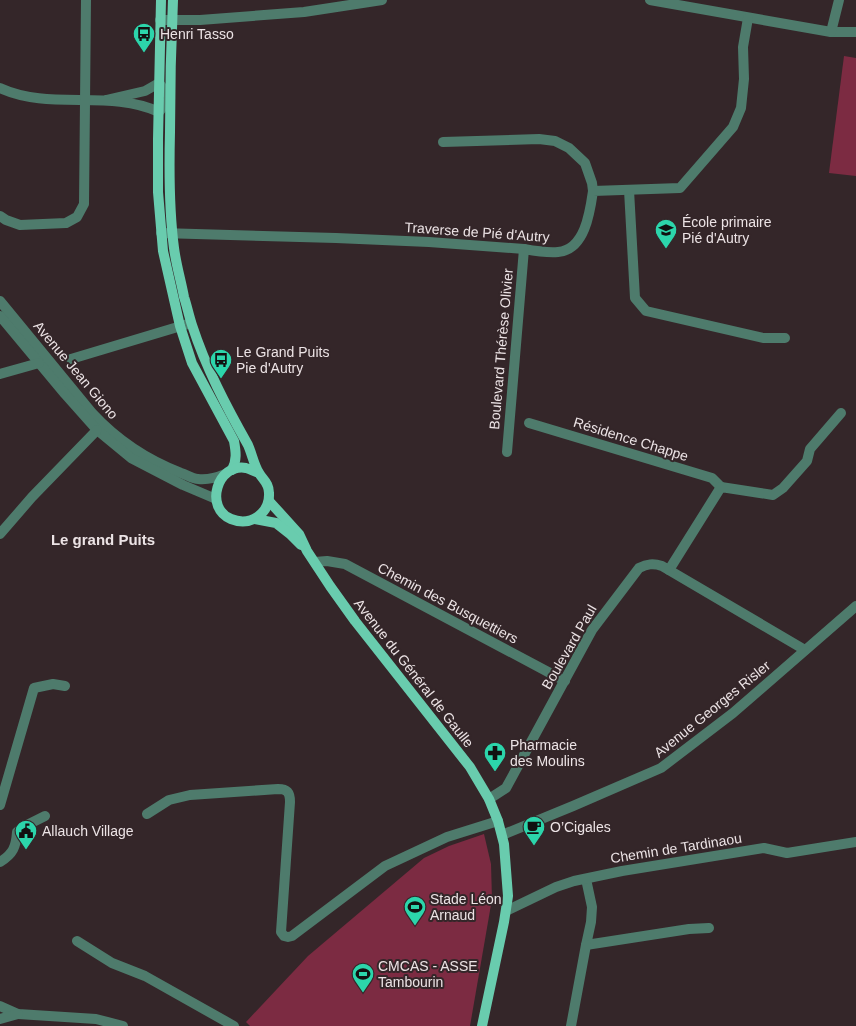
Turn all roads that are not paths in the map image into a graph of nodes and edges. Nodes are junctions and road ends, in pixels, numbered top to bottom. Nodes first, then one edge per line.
1 (86, 0) edge
2 (161, 0) edge
3 (173, 0) edge
4 (382, 0) edge
5 (650, 0) edge
6 (839, 0) edge
7 (706, 5) edge
8 (748, 18) junction
9 (160, 20) junction
10 (172, 20) junction
11 (832, 32) junction
12 (856, 32) edge
13 (159, 83) junction
14 (0, 88) edge
15 (170, 98) junction
16 (85, 99) junction
17 (106, 100) junction
18 (159, 112) junction
19 (443, 142) dead end
20 (629, 190) junction
21 (594, 192) junction
22 (0, 216) edge
23 (161, 233) junction
24 (172, 233) junction
25 (524, 249) junction
26 (0, 301) edge
27 (0, 316) edge
28 (191, 323) junction
29 (180, 326) junction
30 (785, 338) dead end
31 (71, 359) dead end
32 (39, 363) junction
33 (0, 374) edge
34 (841, 413) dead end
35 (530, 423) dead end
36 (97, 430) junction
37 (507, 452) dead end
38 (228, 472) junction
39 (259, 473) junction
40 (721, 487) junction
41 (216, 498) junction
42 (269, 501) junction
43 (255, 519) junction
44 (0, 534) edge
45 (307, 551) junction
46 (315, 562) junction
47 (669, 570) junction
48 (856, 606) edge
49 (805, 650) junction
50 (565, 681) junction
51 (65, 686) dead end
52 (489, 799) junction
53 (0, 805) edge
54 (147, 814) dead end
55 (45, 816) dead end
56 (498, 821) junction
57 (502, 835) junction
58 (856, 842) edge
59 (0, 862) edge
60 (586, 879) junction
61 (506, 911) junction
62 (709, 928) dead end
63 (77, 941) dead end
64 (586, 945) junction
65 (0, 1006) edge
66 (18, 1014) junction
67 (0, 1019) edge
68 (123, 1026) edge
69 (234, 1026) edge
70 (482, 1026) edge
71 (571, 1026) edge

1 - 16 street
2 - 9 main road
3 - 10 main road
4 - 10 street
5 - 7 street
6 - 11 street
7 - 8 street
8 - 11 street
8 - 20 street
9 - 10 street
9 - 13 main road
10 - 15 main road
11 - 12 street
13 - 15 street
13 - 17 street
13 - 18 main road
14 - 16 street
15 - 18 street
15 - 24 main road
16 - 17 street
16 - 22 street
17 - 18 street
18 - 23 main road
19 - 21 street
20 - 21 street
20 - 30 street
21 - 25 street, Traverse de Pié d'Autry
23 - 24 street, Traverse de Pié d'Autry
23 - 29 main road
24 - 25 street, Traverse de Pié d'Autry
24 - 28 main road
25 - 37 street, Boulevard Thérèse Olivier
26 - 38 street, Avenue Jean Giono
27 - 32 street, Avenue Jean Giono
28 - 29 street
28 - 39 main road
29 - 31 street
29 - 38 main road
32 - 33 street
32 - 36 street, Avenue Jean Giono
34 - 40 street, Résidence Chappe
35 - 40 street, Résidence Chappe
36 - 41 street, Avenue Jean Giono
36 - 44 street
38 - 39 main road
38 - 41 main road
39 - 42 main road
40 - 47 street
41 - 43 main road
42 - 43 main road
42 - 45 main road, Avenue du Général de Gaulle
43 - 45 main road, Avenue du Général de Gaulle
45 - 46 main road, Avenue du Général de Gaulle
46 - 50 street, Chemin des Busquettiers
46 - 52 main road, Avenue du Général de Gaulle
47 - 49 street, Boulevard Paul
47 - 50 street, Boulevard Paul
48 - 49 street, Avenue Georges Risler
49 - 57 street, Avenue Georges Risler
50 - 52 street, Boulevard Paul
51 - 53 street
52 - 56 main road, Avenue du Général de Gaulle
54 - 56 street
55 - 59 street
56 - 57 main road, Avenue du Général de Gaulle
57 - 61 main road, Avenue du Général de Gaulle
58 - 60 street, Chemin de Tardinaou
60 - 61 street, Chemin de Tardinaou
60 - 64 street
61 - 70 main road, Avenue du Général de Gaulle
62 - 64 street
63 - 69 street
64 - 71 street
65 - 66 street
66 - 67 street
66 - 68 street

